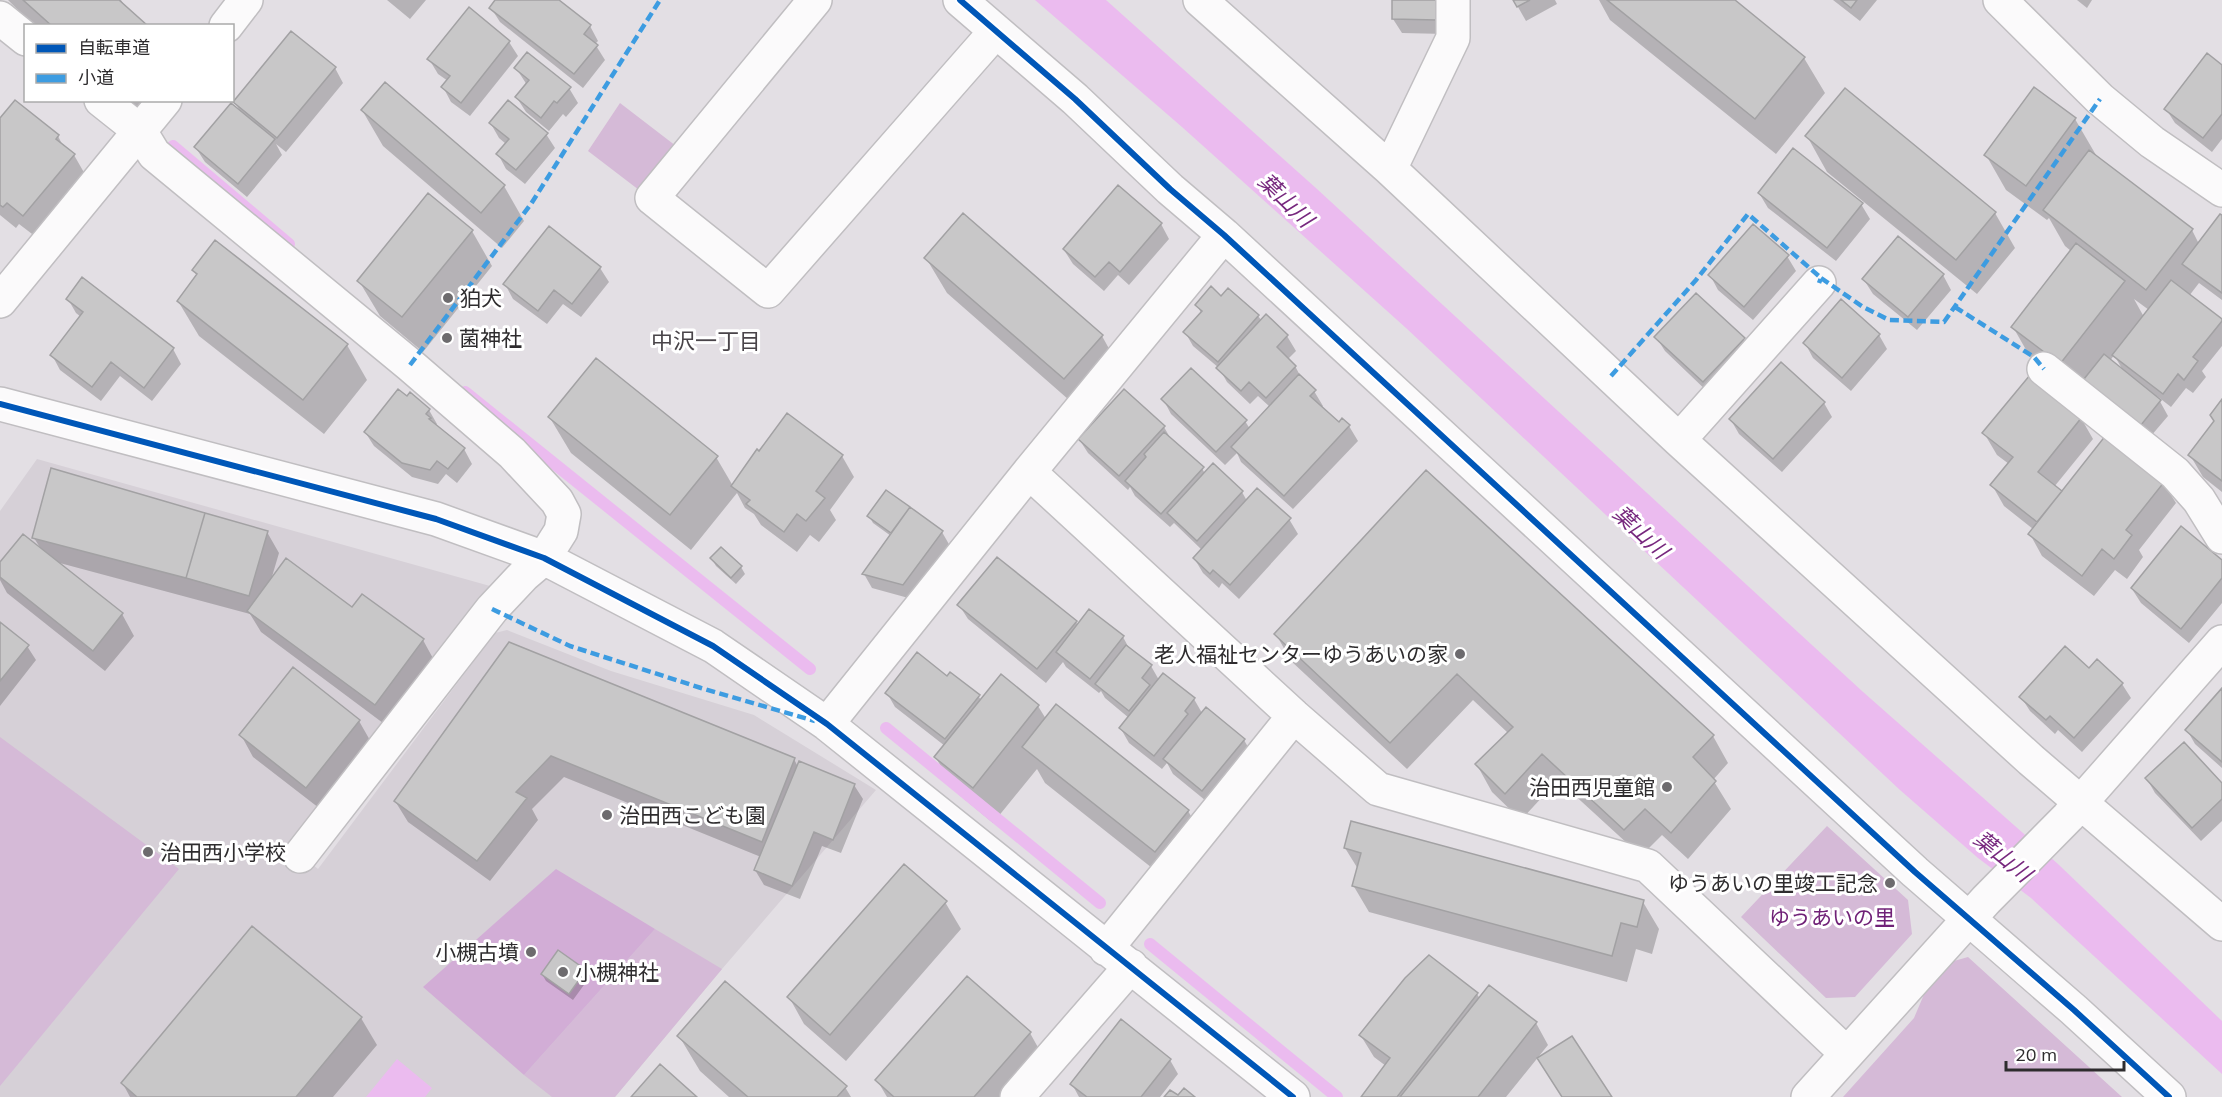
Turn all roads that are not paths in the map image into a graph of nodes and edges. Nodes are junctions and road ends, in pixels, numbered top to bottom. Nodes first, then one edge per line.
1 (246, 0) edge
2 (815, 0) edge
3 (960, 0) edge
4 (1200, 0) edge
5 (1454, 0) edge
6 (2000, 0) edge
7 (0, 18) edge
8 (228, 24) edge
9 (996, 31) junction
10 (24, 37) edge
11 (104, 102) edge
12 (163, 102) edge
13 (140, 131) junction
14 (1390, 169) junction
15 (2222, 190) edge
16 (1224, 236) junction
17 (1819, 283) dead end
18 (0, 301) edge
19 (2044, 369) dead end
20 (0, 404) edge
21 (1679, 440) junction
22 (1029, 472) junction
23 (2222, 537) edge
24 (544, 558) junction
25 (2222, 642) edge
26 (1294, 716) junction
27 (827, 724) junction
28 (2075, 809) junction
29 (300, 856) dead end
30 (1977, 909) junction
31 (2222, 924) edge
32 (1118, 958) junction
33 (1846, 1053) junction
34 (1017, 1097) edge
35 (1293, 1097) edge
36 (1808, 1097) edge
37 (2169, 1097) edge

1 - 8 street
2 - 9 street
3 - 9 street
4 - 14 street
5 - 14 street
6 - 15 street
7 - 10 street
9 - 16 street
11 - 13 street
12 - 13 street
13 - 18 street
13 - 24 street
14 - 21 street
16 - 22 street
16 - 30 street
17 - 21 street
19 - 23 street
20 - 24 street
21 - 28 street
22 - 26 street
22 - 27 street
24 - 27 street
24 - 29 street
25 - 28 street
26 - 32 street
26 - 33 street
27 - 32 street
28 - 30 street
28 - 31 street
30 - 33 street
30 - 37 street
32 - 34 street
32 - 35 street
33 - 36 street

